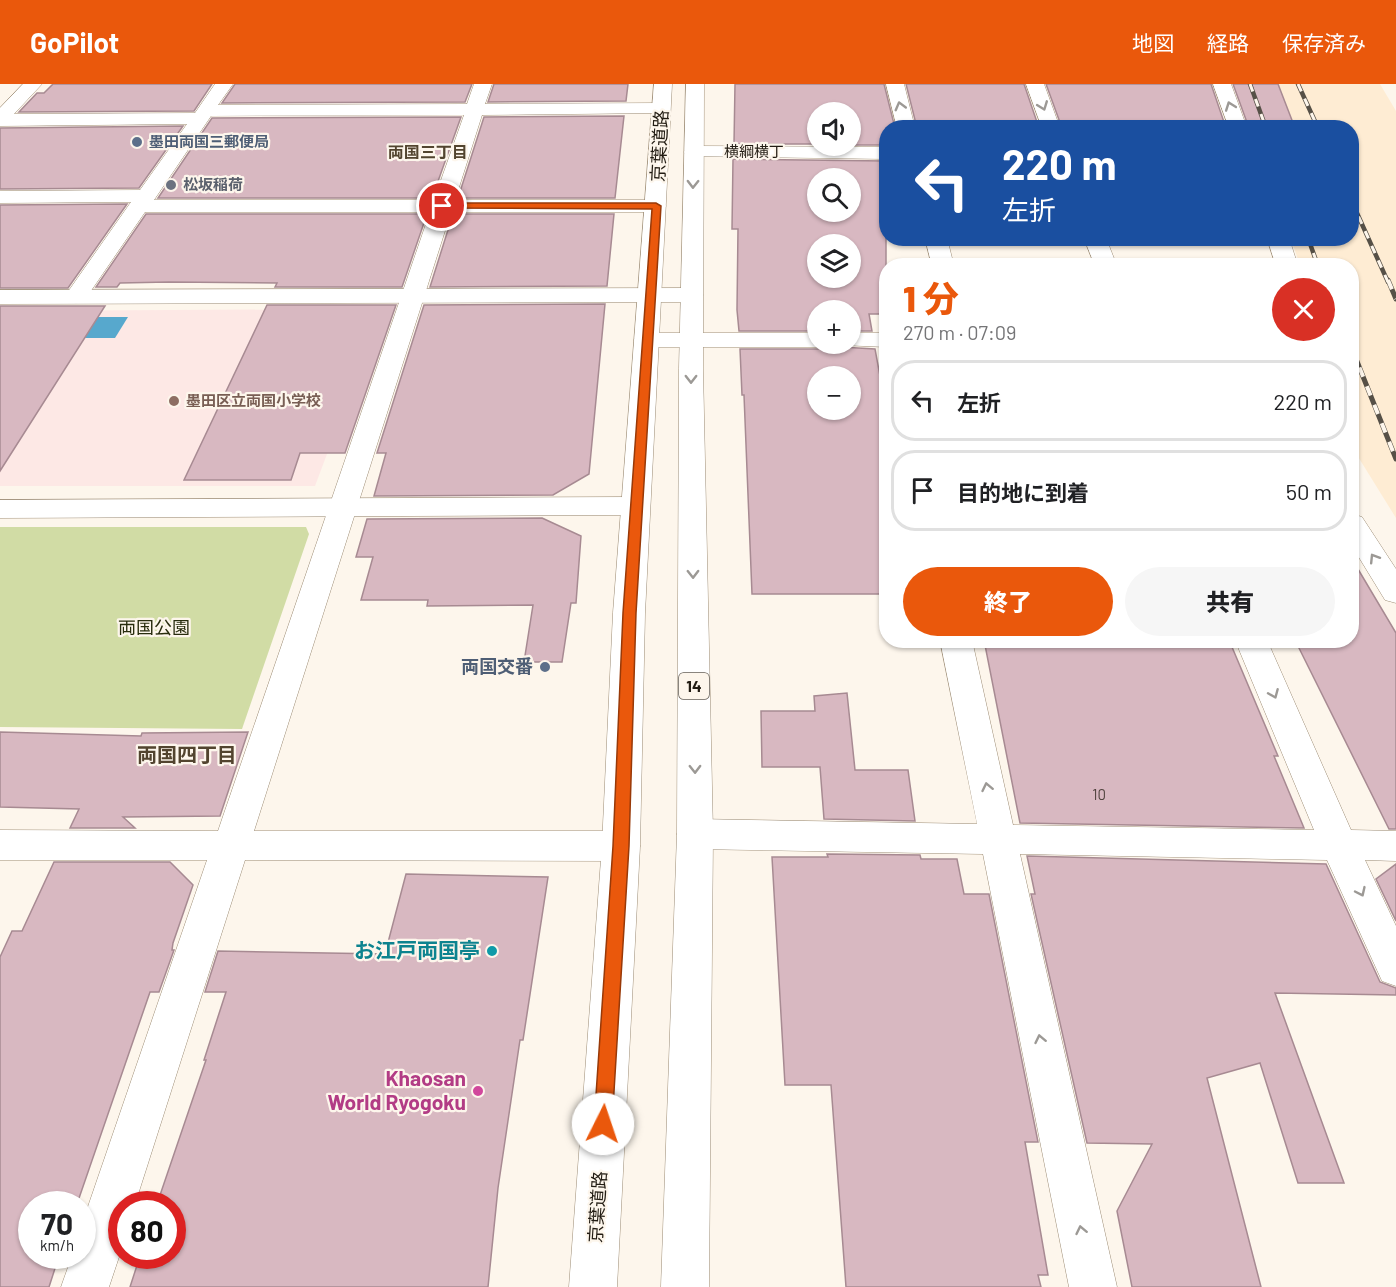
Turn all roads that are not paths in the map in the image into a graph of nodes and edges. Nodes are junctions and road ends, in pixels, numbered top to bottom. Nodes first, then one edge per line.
1 (33, 84) edge
2 (224, 84) edge
3 (695, 84) edge
4 (895, 84) edge
5 (1035, 84) edge
6 (1222, 84) edge
7 (662, 96) edge
8 (478, 97) edge
9 (203, 115) junction
10 (0, 119) edge
11 (904, 120) edge
12 (1048, 120) edge
13 (1235, 120) edge
14 (694, 152) junction
15 (879, 153) edge
16 (0, 197) edge
17 (143, 201) junction
18 (442, 206) junction
19 (656, 206) junction
20 (649, 295) junction
21 (692, 295) junction
22 (413, 296) junction
23 (0, 297) edge
24 (76, 297) junction
25 (646, 340) junction
26 (692, 340) junction
27 (807, 340) edge
28 (861, 340) edge
29 (879, 340) edge
30 (636, 506) junction
31 (343, 507) junction
32 (0, 508) edge
33 (1359, 534) edge
34 (1396, 593) edge
35 (958, 648) edge
36 (1254, 648) edge
37 (695, 834) junction
38 (998, 839) junction
39 (0, 845) edge
40 (1339, 845) junction
41 (231, 846) junction
42 (621, 846) junction
43 (1396, 846) edge
44 (1396, 969) edge
45 (85, 1287) edge
46 (593, 1287) edge
47 (686, 1287) edge
48 (1094, 1287) edge

1 - 10 main road
2 - 9 main road
3 - 14 main road, 京葉道路 / 14
11 -> 4 main road
5 -> 12 main road
13 -> 6 main road
7 - 8 main road
7 - 19 main road, 京葉道路
8 - 9 main road
8 - 18 main road
9 - 10 main road
9 - 17 main road
14 - 15 main road, 横綱横丁
14 -> 21 main road, 京葉道路 / 14
16 - 17 main road
17 - 18 main road
17 - 24 main road
18 - 19 main road
18 - 22 main road
19 - 20 main road, 京葉道路
20 - 21 main road
20 - 22 main road
20 - 25 main road, 京葉道路
21 - 26 main road, 京葉道路 / 14
22 - 24 main road
22 - 31 main road
23 - 24 main road
25 - 26 main road
25 - 30 main road, 京葉道路
26 - 27 main road
26 -> 37 main road, 京葉道路 / 14
28 - 29 main road
30 - 31 main road
30 - 42 main road, 京葉道路
31 - 32 main road
31 - 41 main road
34 -> 33 main road
38 -> 35 main road
36 -> 40 main road
37 - 38 main road
37 - 47 main road, 京葉道路 / 14
38 - 40 main road
48 -> 38 main road
39 - 41 main road
40 - 43 main road
40 -> 44 main road
41 - 42 main road
41 - 45 main road
42 - 46 main road, 京葉道路

